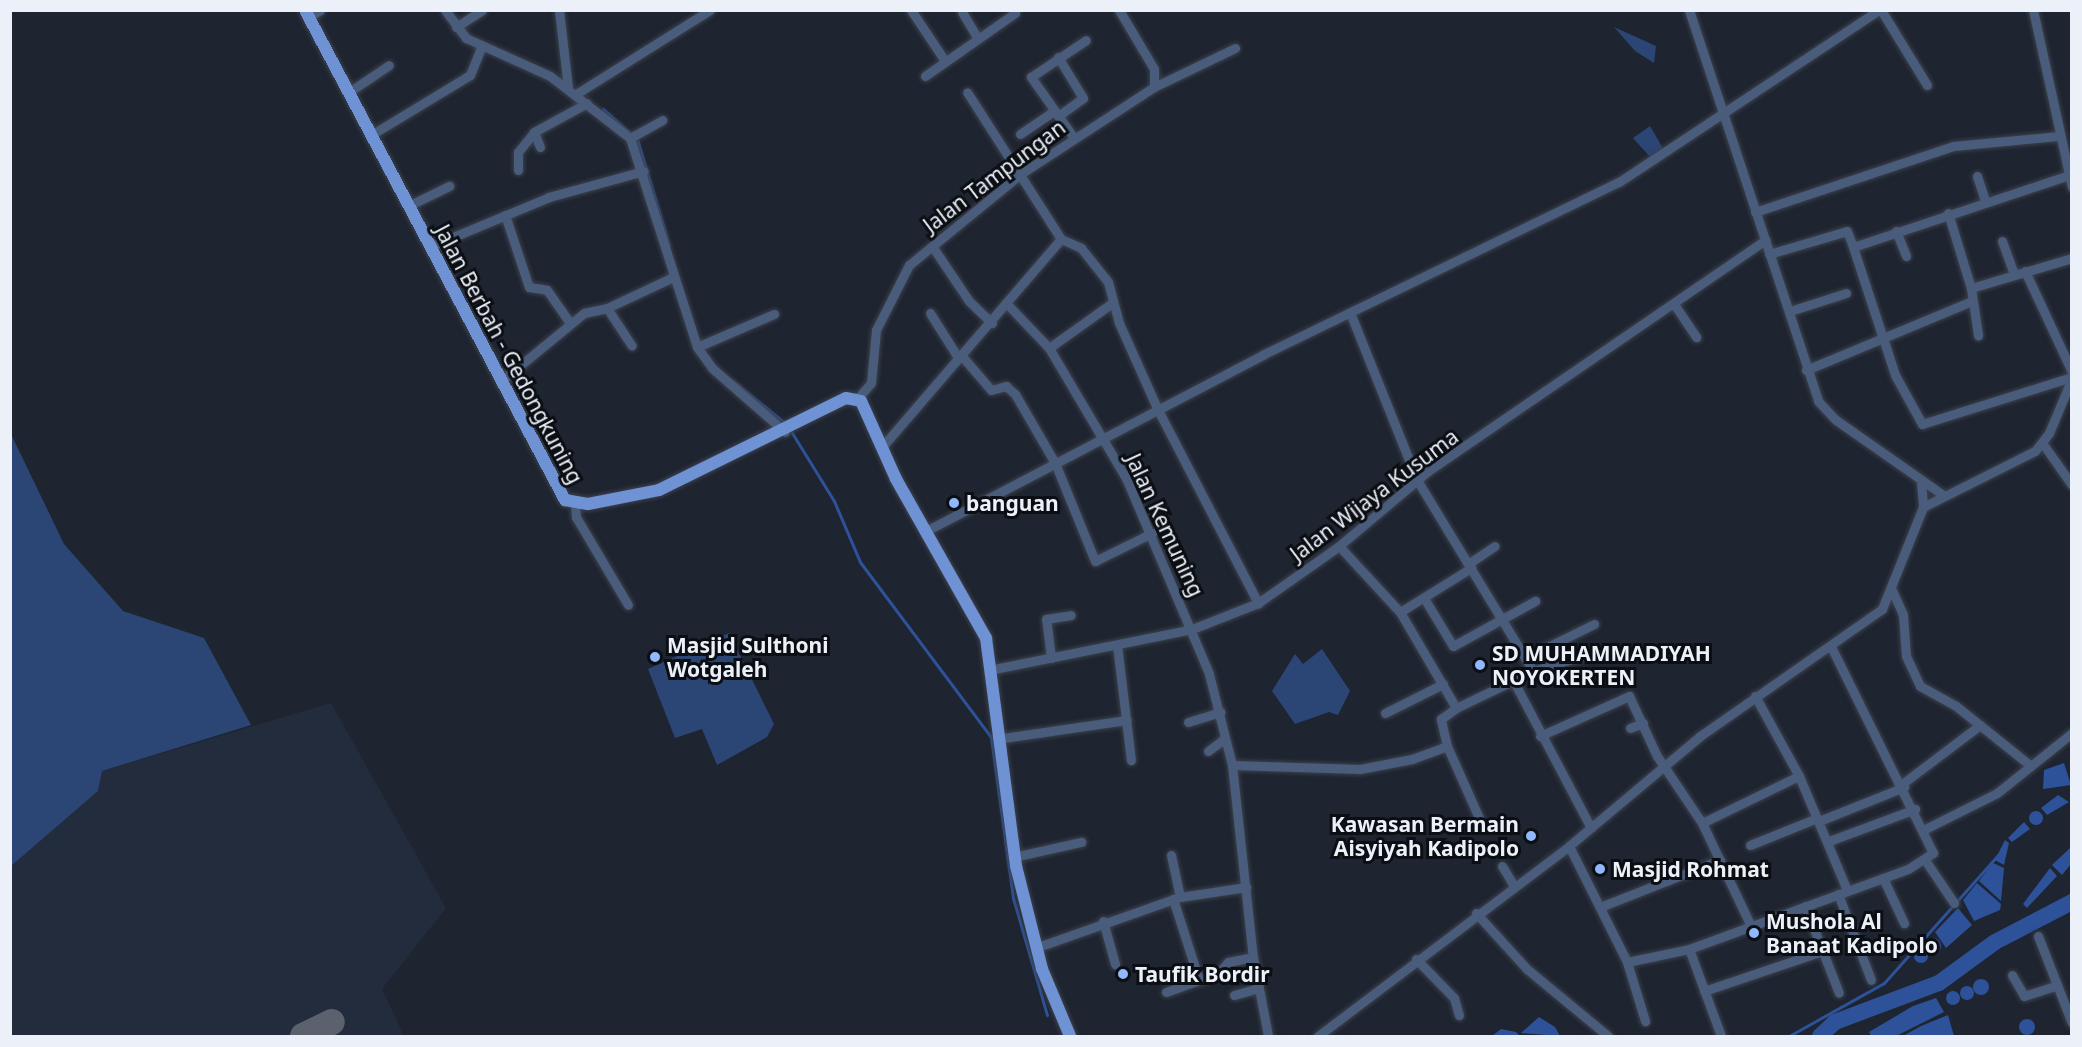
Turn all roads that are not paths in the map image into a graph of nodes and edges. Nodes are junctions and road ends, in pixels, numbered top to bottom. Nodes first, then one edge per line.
1 (320, 10) edge
2 (445, 10) edge
3 (482, 10) edge
4 (559, 10) edge
5 (710, 10) edge
6 (911, 10) edge
7 (1119, 10) edge
8 (1689, 10) edge
9 (1856, 10) edge
10 (1880, 10) edge
11 (2033, 10) edge
12 (962, 12) edge
13 (1015, 13) dead end
14 (307, 14) edge
15 (1860, 22) junction
16 (456, 27) junction
17 (978, 39) junction
18 (1086, 40) dead end
19 (482, 46) junction
20 (1235, 48) dead end
21 (1058, 57) junction
22 (945, 61) junction
23 (389, 65) dead end
24 (925, 76) dead end
25 (1927, 85) dead end
26 (1154, 87) junction
27 (568, 88) junction
28 (349, 92) junction
29 (968, 92) dead end
30 (576, 94) junction
31 (587, 103) junction
32 (1056, 113) junction
33 (1722, 117) junction
34 (662, 120) dead end
35 (534, 132) junction
36 (1020, 134) dead end
37 (371, 135) junction
38 (634, 135) junction
39 (2058, 136) junction
40 (1074, 138) junction
41 (540, 147) dead end
42 (518, 170) dead end
43 (644, 171) junction
44 (1022, 173) junction
45 (2069, 175) junction
46 (1977, 176) dead end
47 (448, 186) dead end
48 (2072, 187) edge
49 (1984, 201) junction
50 (408, 206) junction
51 (1755, 212) junction
52 (1948, 213) junction
53 (505, 215) junction
54 (1896, 231) junction
55 (1061, 239) junction
56 (1765, 240) junction
57 (2002, 241) dead end
58 (932, 246) junction
59 (429, 247) junction
60 (1853, 247) junction
61 (1769, 254) junction
62 (1906, 256) dead end
63 (2072, 258) edge
64 (2025, 271) junction
65 (2014, 274) junction
66 (671, 278) junction
67 (1971, 288) junction
68 (1846, 293) dead end
69 (1971, 301) junction
70 (1112, 303) junction
71 (1674, 304) junction
72 (1008, 305) junction
73 (607, 308) junction
74 (1790, 311) junction
75 (930, 313) dead end
76 (774, 314) dead end
77 (1351, 315) junction
78 (992, 322) junction
79 (570, 323) junction
80 (1978, 335) dead end
81 (1696, 337) dead end
82 (1883, 338) junction
83 (632, 346) dead end
84 (700, 346) junction
85 (1049, 348) junction
86 (960, 357) junction
87 (1806, 370) junction
88 (2072, 372) edge
89 (500, 382) junction
90 (857, 399) junction
91 (1157, 408) junction
92 (789, 429) junction
93 (1103, 437) junction
94 (2043, 444) junction
95 (882, 447) junction
96 (1055, 463) junction
97 (1417, 480) junction
98 (1921, 482) junction
99 (2072, 485) edge
100 (1944, 495) junction
101 (576, 504) junction
102 (1923, 507) junction
103 (928, 530) junction
104 (1152, 533) junction
105 (1339, 546) junction
106 (1495, 546) dead end
107 (1470, 566) junction
108 (1892, 590) junction
109 (1424, 598) junction
110 (1535, 601) dead end
111 (1258, 603) junction
112 (628, 605) dead end
113 (1400, 612) junction
114 (1071, 615) dead end
115 (1503, 621) junction
116 (1594, 624) dead end
117 (1192, 629) junction
118 (1117, 645) junction
119 (1831, 646) junction
120 (1594, 652) dead end
121 (1051, 658) junction
122 (1526, 658) junction
123 (994, 669) junction
124 (1533, 671) junction
125 (1513, 680) junction
126 (1443, 684) junction
127 (1755, 696) junction
128 (1456, 708) junction
129 (1221, 712) junction
130 (1385, 713) dead end
131 (1127, 720) junction
132 (1188, 722) dead end
133 (1643, 723) junction
134 (1980, 725) junction
135 (1630, 728) dead end
136 (2072, 733) edge
137 (1540, 736) junction
138 (1003, 738) junction
139 (1225, 738) junction
140 (1447, 746) junction
141 (1208, 751) dead end
142 (1131, 760) dead end
143 (1232, 765) junction
144 (1664, 766) junction
145 (2031, 766) junction
146 (1799, 776) junction
147 (1903, 785) junction
148 (1915, 809) junction
149 (1479, 818) dead end
150 (1818, 819) junction
151 (1702, 823) junction
152 (1591, 828) junction
153 (1925, 829) junction
154 (1828, 841) junction
155 (1081, 842) dead end
156 (1750, 845) dead end
157 (1569, 846) junction
158 (1171, 855) dead end
159 (1014, 857) junction
160 (1720, 860) junction
161 (1925, 860) junction
162 (1502, 866) dead end
163 (1883, 878) junction
164 (1514, 886) junction
165 (1246, 887) junction
166 (1843, 892) junction
167 (1177, 898) junction
168 (1954, 903) dead end
169 (1805, 906) junction
170 (1600, 907) junction
171 (1476, 913) junction
172 (1103, 921) junction
173 (1904, 923) dead end
174 (1751, 927) junction
175 (2038, 936) dead end
176 (1035, 948) junction
177 (1689, 949) junction
178 (1822, 951) junction
179 (1253, 957) junction
180 (1416, 959) junction
181 (1627, 962) junction
182 (1115, 964) dead end
183 (2012, 975) dead end
184 (1198, 980) junction
185 (1871, 980) dead end
186 (2057, 985) junction
187 (1259, 988) junction
188 (1704, 991) junction
189 (1166, 992) dead end
190 (1839, 993) dead end
191 (1234, 995) dead end
192 (1460, 1015) dead end
193 (1645, 1022) dead end
194 (2072, 1023) edge
195 (1070, 1036) edge
196 (1268, 1036) edge
197 (1318, 1036) edge
198 (1608, 1036) edge
199 (1722, 1036) edge

1 - 14 street
2 - 16 street
3 - 16 street
4 - 27 street
5 - 30 street
6 - 22 street
7 - 26 street
8 - 33 street
9 - 15 street
10 - 15 street
10 - 25 street
11 - 39 street
12 - 17 street
13 - 17 street
14 - 28 main road, Jalan Berbah - Gedongkuning
15 - 33 street
16 - 19 street
17 - 22 street
18 - 21 street
19 - 27 street
19 - 37 street
20 - 26 street, Jalan Tampungan
21 - 32 street
21 - 32 street
22 - 24 street
23 - 28 street
26 - 40 street, Jalan Tampungan
27 - 30 street
28 - 37 main road, Jalan Berbah - Gedongkuning
29 - 44 street
30 - 31 street
31 - 35 street
31 - 38 street
32 - 36 street
32 - 40 street
33 - 51 street
33 - 77 street
34 - 38 street
35 - 41 street
35 - 42 street
37 - 50 main road, Jalan Berbah - Gedongkuning
38 - 43 street
39 - 45 street
39 - 51 street
40 - 44 street, Jalan Tampungan
43 - 53 street
43 - 66 street
44 - 55 street
44 - 58 street, Jalan Tampungan
45 - 48 street
45 - 49 street
46 - 49 street
47 - 50 street
49 - 52 street
50 - 59 main road, Jalan Berbah - Gedongkuning
51 - 56 street
52 - 54 street
52 - 67 street
53 - 59 street
53 - 79 street
54 - 60 street
54 - 62 street
55 - 70 street
55 - 72 street
56 - 61 street
56 - 71 street, Jalan Wijaya Kusuma
57 - 65 street
58 - 78 street
58 - 90 street, Jalan Tampungan
59 - 89 main road, Jalan Berbah - Gedongkuning
60 - 61 street
60 - 82 street
61 - 74 street
63 - 64 street
64 - 65 street
64 - 88 street
65 - 67 street
66 - 73 street
66 - 84 street
67 - 69 street
68 - 74 street
69 - 80 street
69 - 82 street
70 - 85 street
70 - 91 street
71 - 81 street
71 - 97 street, Jalan Wijaya Kusuma
72 - 78 street
72 - 85 street, Jalan Kemuning
73 - 79 street
73 - 83 street
74 - 87 street
75 - 86 street
76 - 84 street
77 - 91 street
77 - 97 street
78 - 86 street
79 - 89 street
82 - 87 street
82 - 94 street
84 - 92 street
85 - 93 street, Jalan Kemuning
86 - 95 street
86 - 96 street
87 - 98 street
89 - 101 main road, Jalan Berbah - Gedongkuning
90 - 92 main road, Jalan Berbah - Gedongkuning
90 - 95 main road
91 - 93 street
91 - 111 street
92 - 101 main road, Jalan Berbah - Gedongkuning
93 - 96 street
93 - 104 street, Jalan Kemuning
94 - 99 street
94 - 100 street
95 - 103 main road
96 - 103 street
96 - 104 street
97 - 105 street, Jalan Wijaya Kusuma
97 - 107 street
98 - 100 street
98 - 102 street
100 - 102 street
101 - 112 street
102 - 108 street
103 - 123 main road
104 - 117 street, Jalan Kemuning
105 - 111 street, Jalan Wijaya Kusuma
105 - 113 street
106 - 107 street
107 - 109 street
107 - 115 street
108 - 119 street
108 - 134 street
109 - 113 street
109 - 115 street
110 - 115 street
111 - 117 street, Jalan Wijaya Kusuma
113 - 126 street
114 - 121 street
115 - 122 street
116 - 122 street
117 - 118 street, Jalan Wijaya Kusuma
117 - 129 street, Jalan Kemuning
118 - 121 street, Jalan Wijaya Kusuma
118 - 131 street
119 - 127 street
119 - 147 street
120 - 124 street
121 - 123 street, Jalan Wijaya Kusuma
122 - 124 street
123 - 138 main road
124 - 125 street
125 - 128 street
125 - 137 street
126 - 128 street
126 - 130 street
127 - 144 street
127 - 146 street
128 - 140 street
129 - 132 street
129 - 139 street, Jalan Kemuning
131 - 138 street
131 - 142 street
133 - 135 street
133 - 137 street
133 - 144 street
134 - 145 street
134 - 147 street
136 - 145 street
137 - 152 street
138 - 159 main road
139 - 141 street
139 - 143 street, Jalan Kemuning
140 - 143 street
140 - 149 street
143 - 165 street, Jalan Kemuning
144 - 151 street
144 - 152 street
145 - 153 street
146 - 150 street
146 - 151 street
147 - 148 street
147 - 150 street
148 - 153 street
148 - 154 street
150 - 154 street
150 - 156 street
151 - 160 street
152 - 157 street
153 - 161 street
154 - 166 street
155 - 159 street
157 - 164 street
157 - 170 street
158 - 167 street
159 - 176 main road
160 - 170 street
160 - 174 street
161 - 163 street
161 - 168 street
162 - 164 street
163 - 166 street
163 - 173 street
164 - 171 street
165 - 167 street
165 - 179 street, Jalan Kemuning
166 - 169 street
166 - 185 street
167 - 172 street
167 - 184 street
169 - 174 street
169 - 178 street
170 - 181 street
171 - 180 street
171 - 198 street
172 - 176 street
172 - 182 street
174 - 177 street
175 - 186 street
176 - 195 main road
177 - 181 street
177 - 188 street
178 - 188 street
178 - 190 street
179 - 184 street
179 - 187 street, Jalan Kemuning
180 - 192 street
180 - 197 street
181 - 193 street
183 - 186 street
184 - 189 street
186 - 194 street
187 - 191 street
187 - 196 street, Jalan Kemuning
188 - 199 street

